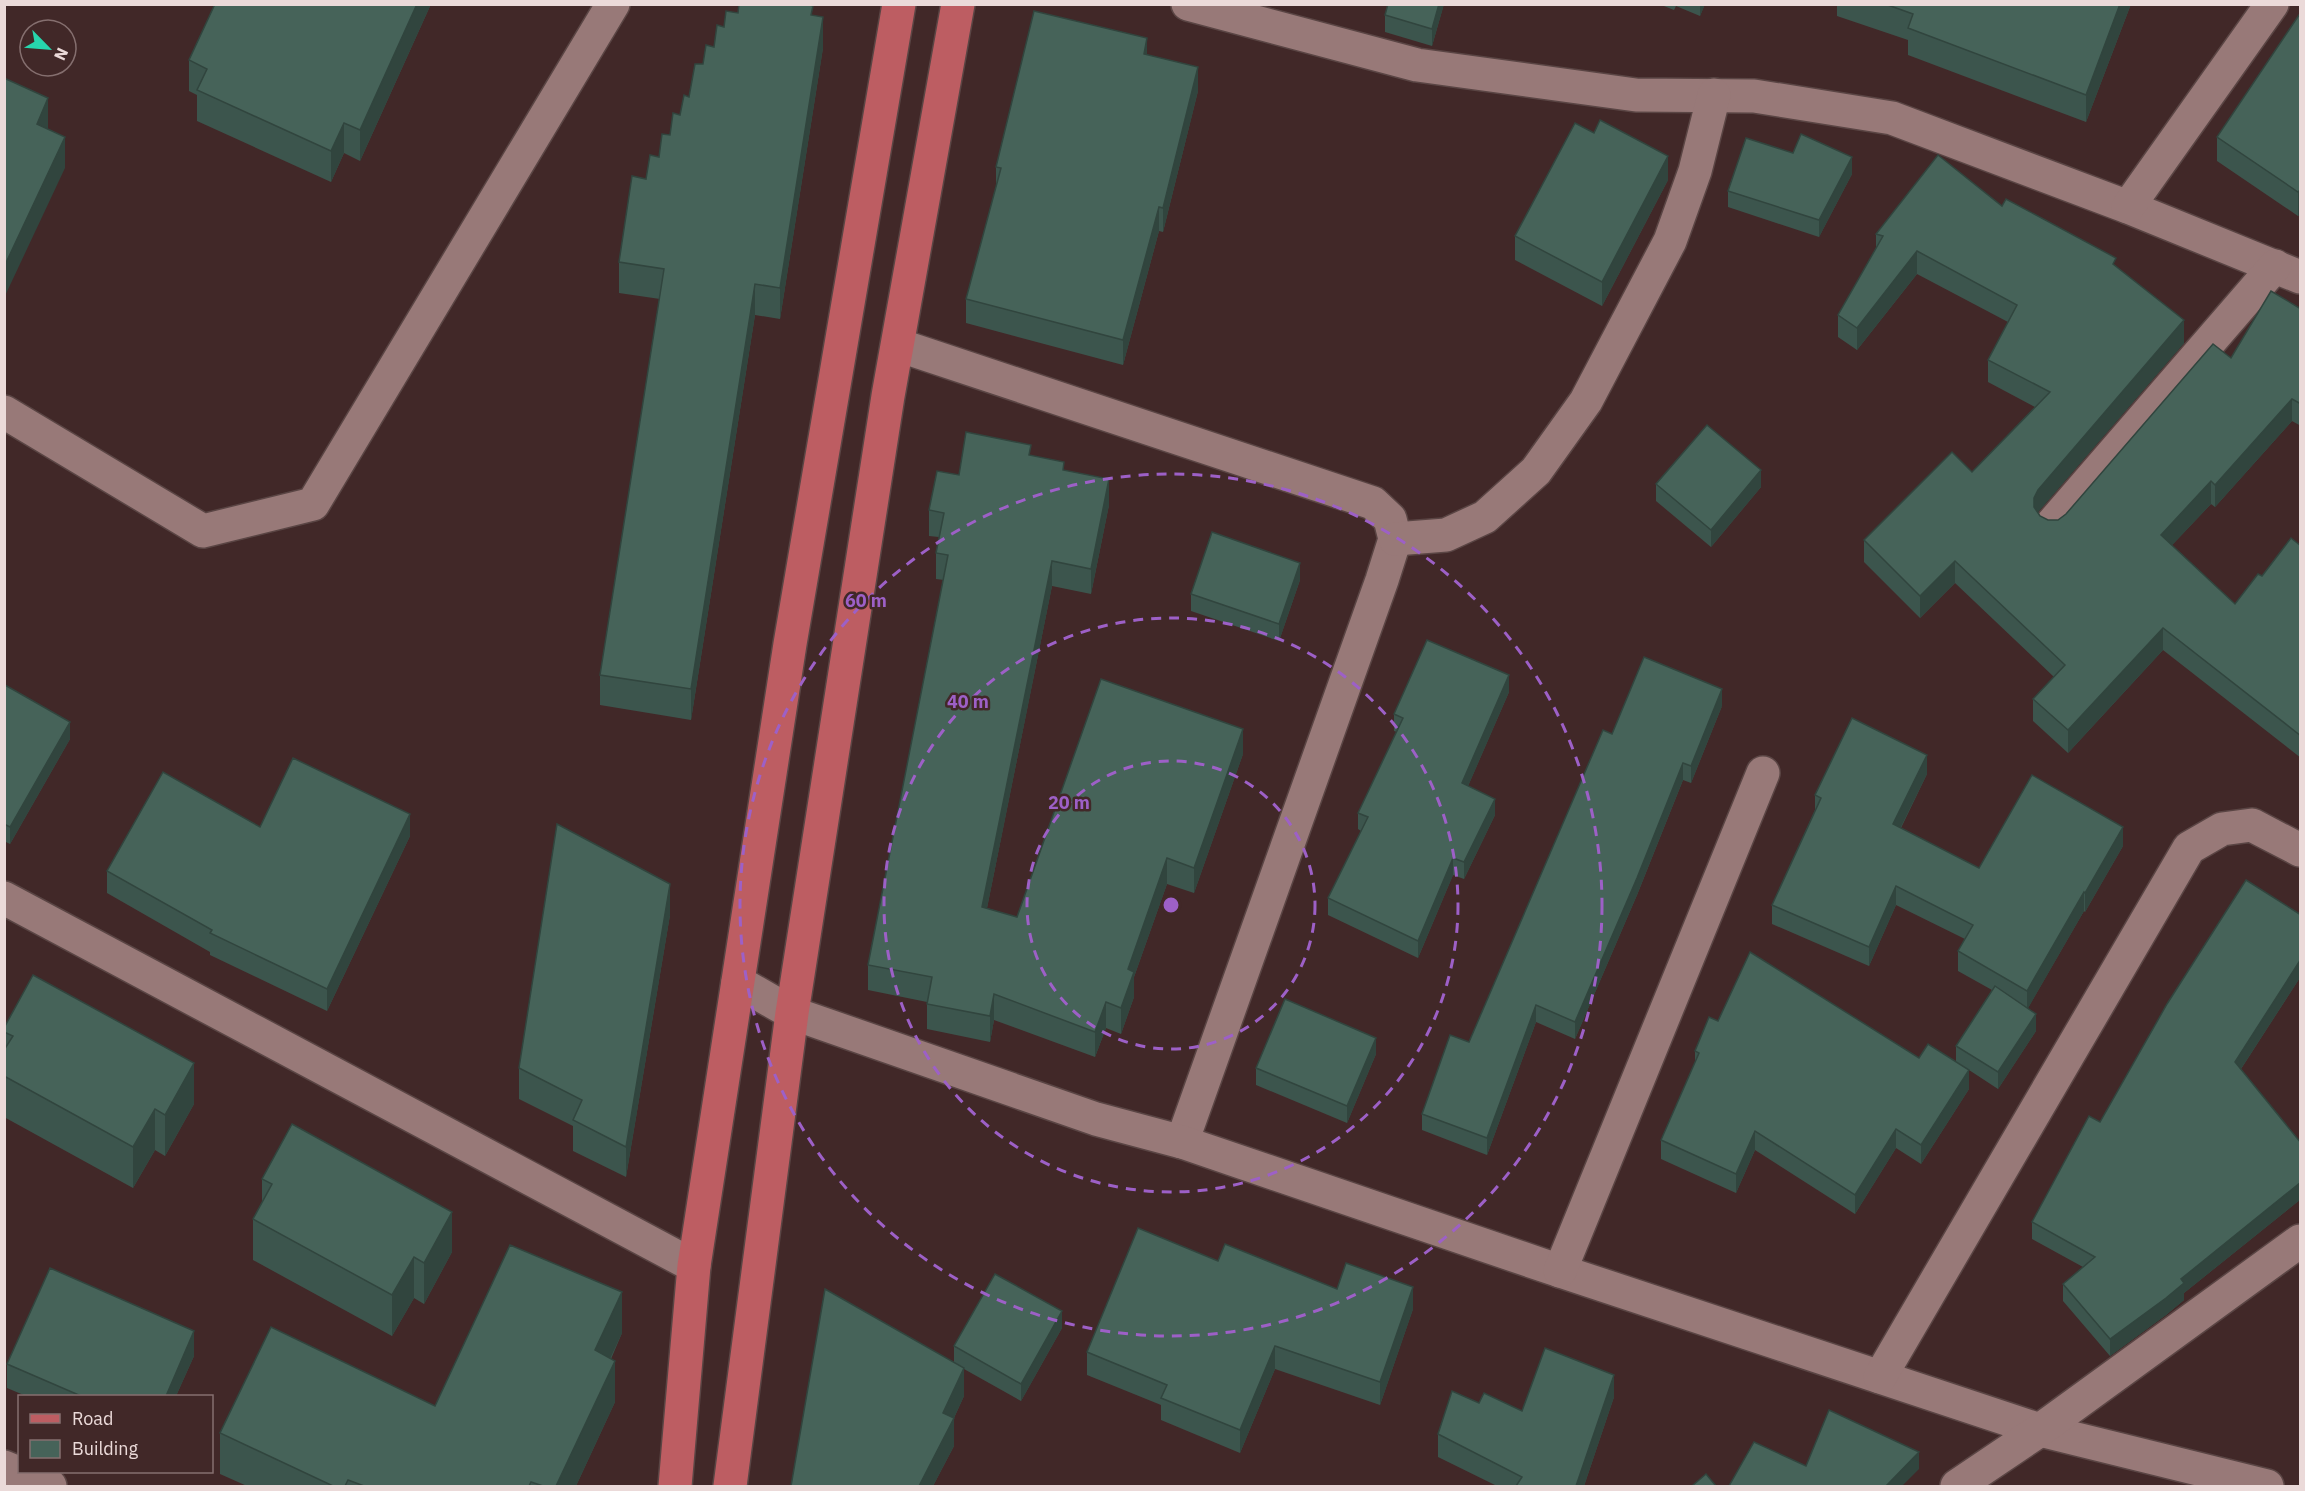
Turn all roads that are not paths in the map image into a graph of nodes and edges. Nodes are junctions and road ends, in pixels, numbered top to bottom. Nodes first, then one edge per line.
1 (613, 4) edge
2 (899, 4) edge
3 (958, 4) edge
4 (1188, 4) edge
5 (2272, 4) edge
6 (1714, 95) junction
7 (2128, 207) junction
8 (2288, 271) edge
9 (898, 345) junction
10 (4, 412) edge
11 (2052, 524) edge
12 (1395, 539) junction
13 (1763, 773) dead end
14 (2301, 850) edge
15 (4, 898) edge
16 (738, 982) junction
17 (792, 1013) junction
18 (1182, 1142) junction
19 (2301, 1241) edge
20 (694, 1266) junction
21 (1560, 1271) junction
22 (1880, 1377) junction
23 (2040, 1430) junction
24 (4, 1467) edge
25 (18, 1473) edge
26 (19, 1473) edge
27 (50, 1486) edge
28 (675, 1486) edge
29 (730, 1486) edge
30 (1957, 1486) edge
31 (2267, 1486) edge

1 - 10 street
2 - 16 main road
3 - 9 main road
4 - 6 street
5 - 7 street
6 - 7 street
6 - 12 street
7 - 8 street
8 - 11 street
9 - 12 street
9 - 17 main road
12 - 18 street
13 - 21 street
14 - 22 street
15 - 20 street
16 - 17 street
16 - 20 main road
17 - 18 street
17 - 29 main road
18 - 21 street
19 - 23 street
20 - 28 main road
21 - 22 street
22 - 23 street
23 - 30 street
23 - 31 street
24 - 25 street
26 - 27 street

